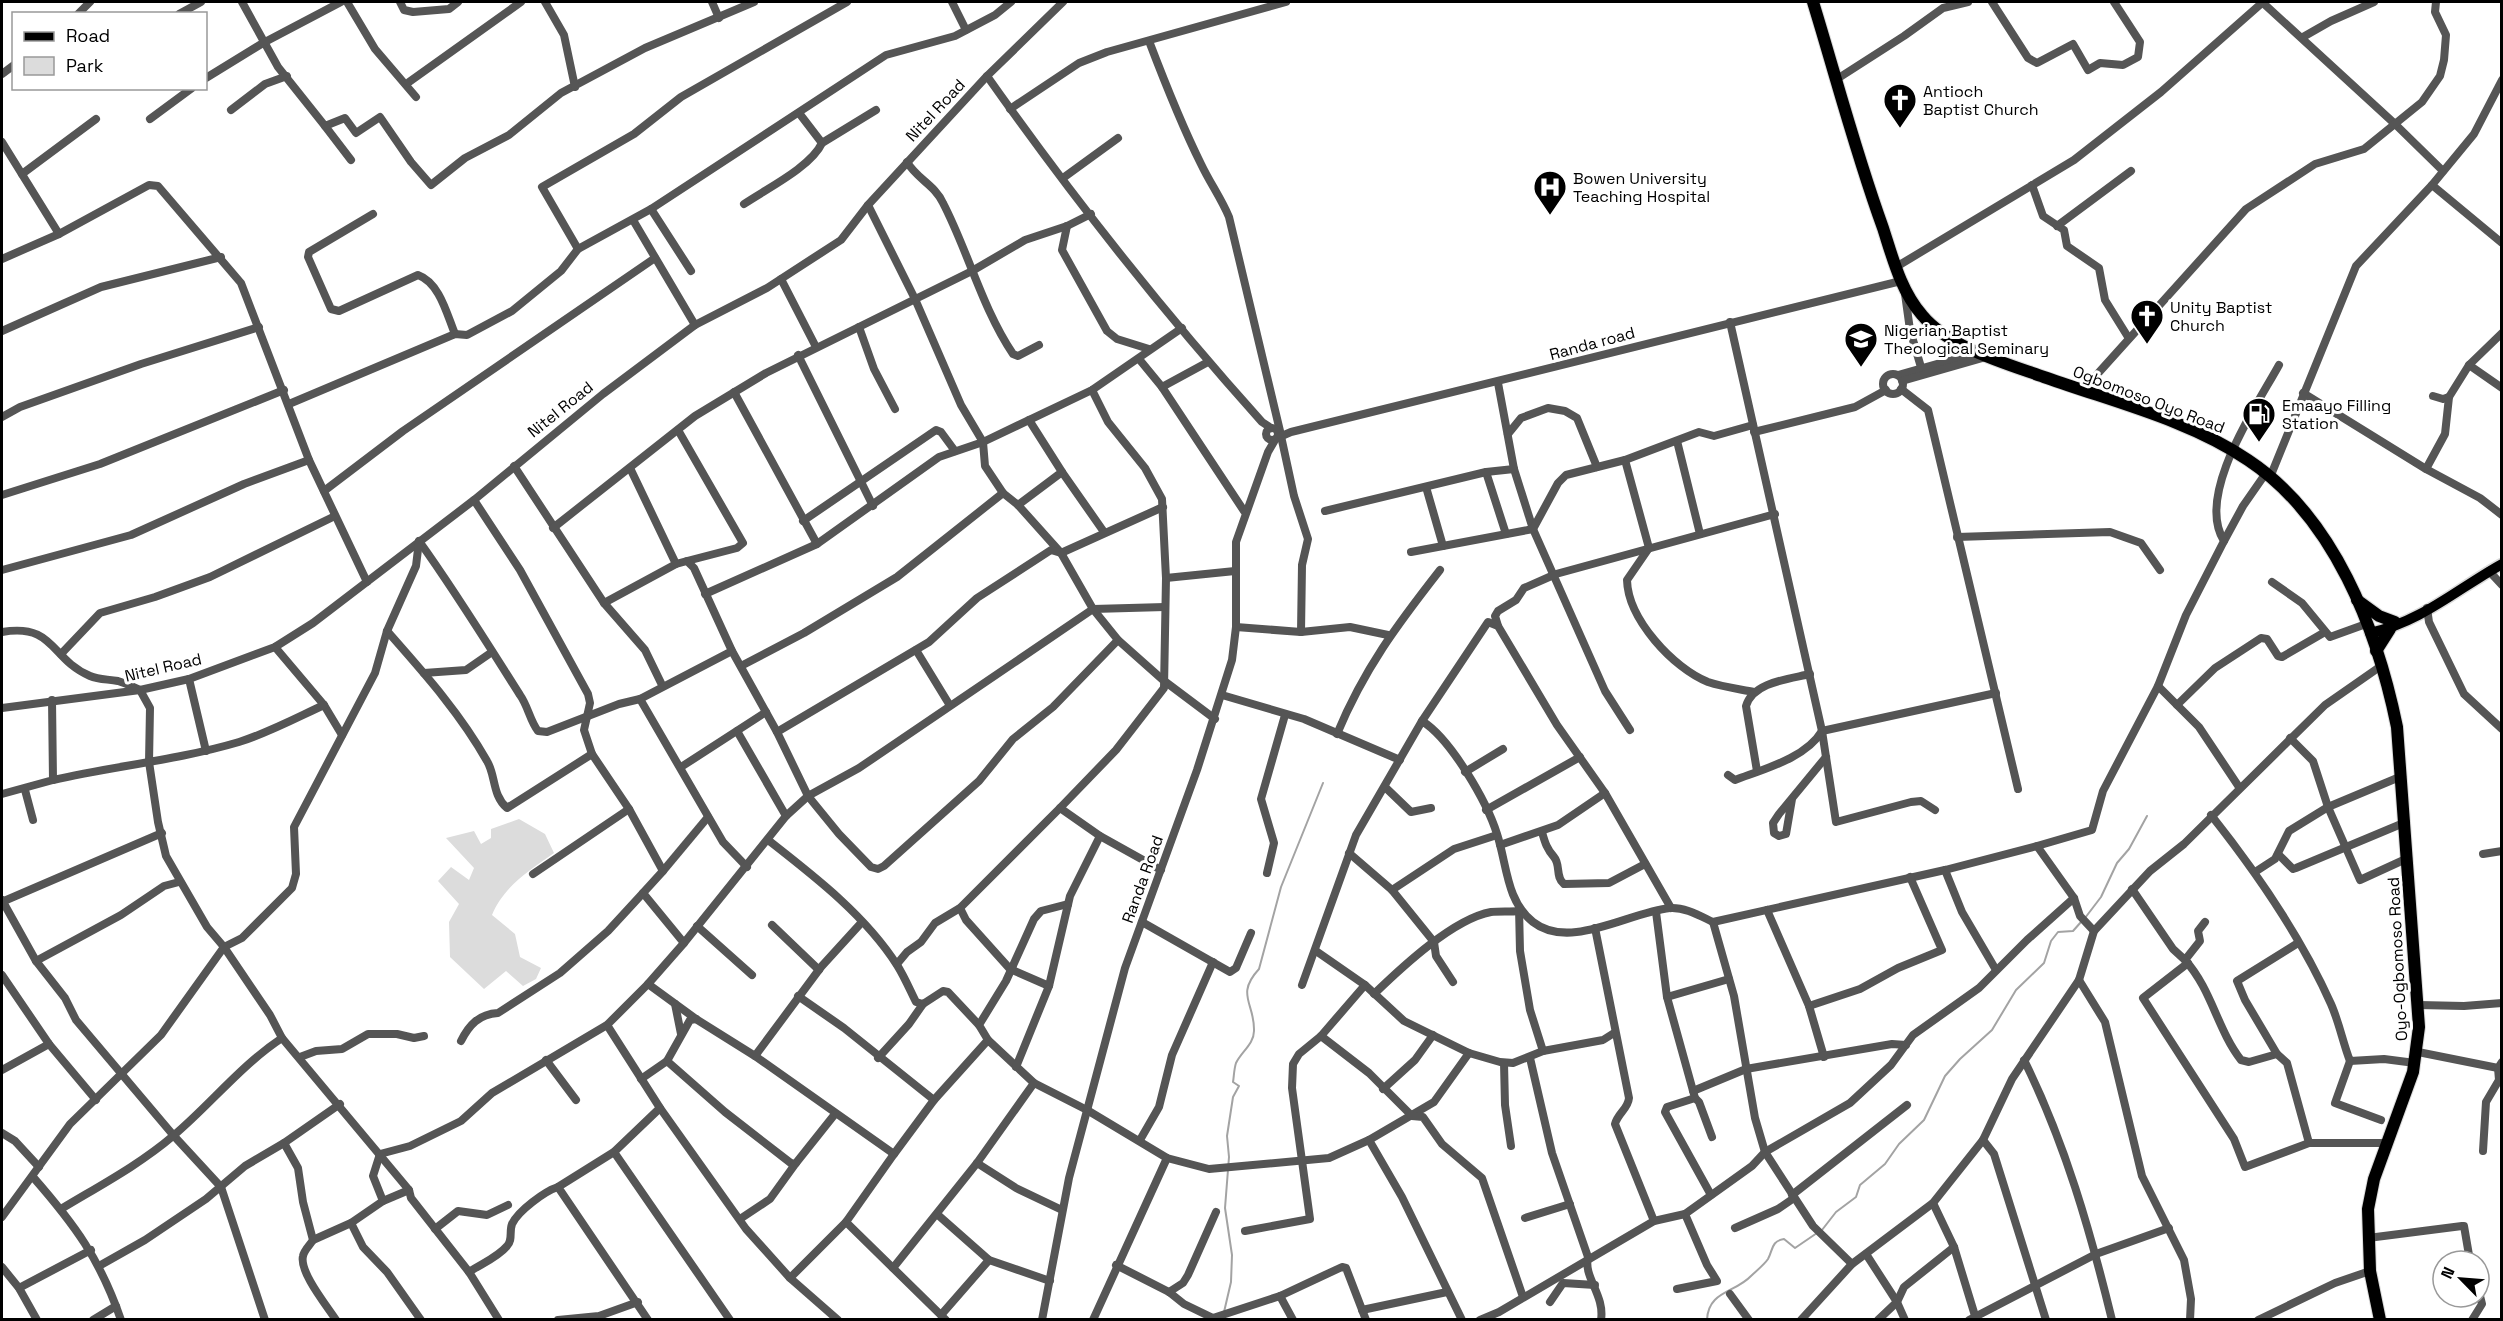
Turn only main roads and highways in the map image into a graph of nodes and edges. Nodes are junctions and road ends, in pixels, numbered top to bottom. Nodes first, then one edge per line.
1 (1813, 2) edge
2 (2502, 564) edge
3 (2355, 598) junction
4 (2392, 625) junction
5 (2368, 628) junction
6 (2376, 651) junction
7 (2380, 1320) edge

1 - 3 highway, Ogbomoso Oyo Road
2 - 4 main road
3 - 4 highway
3 - 5 highway, Ogbomoso Oyo Road
4 - 5 main road
4 - 6 highway
5 - 6 highway, Oyo-Ogbomoso Road
6 - 7 highway, Oyo-Ogbomoso Road

